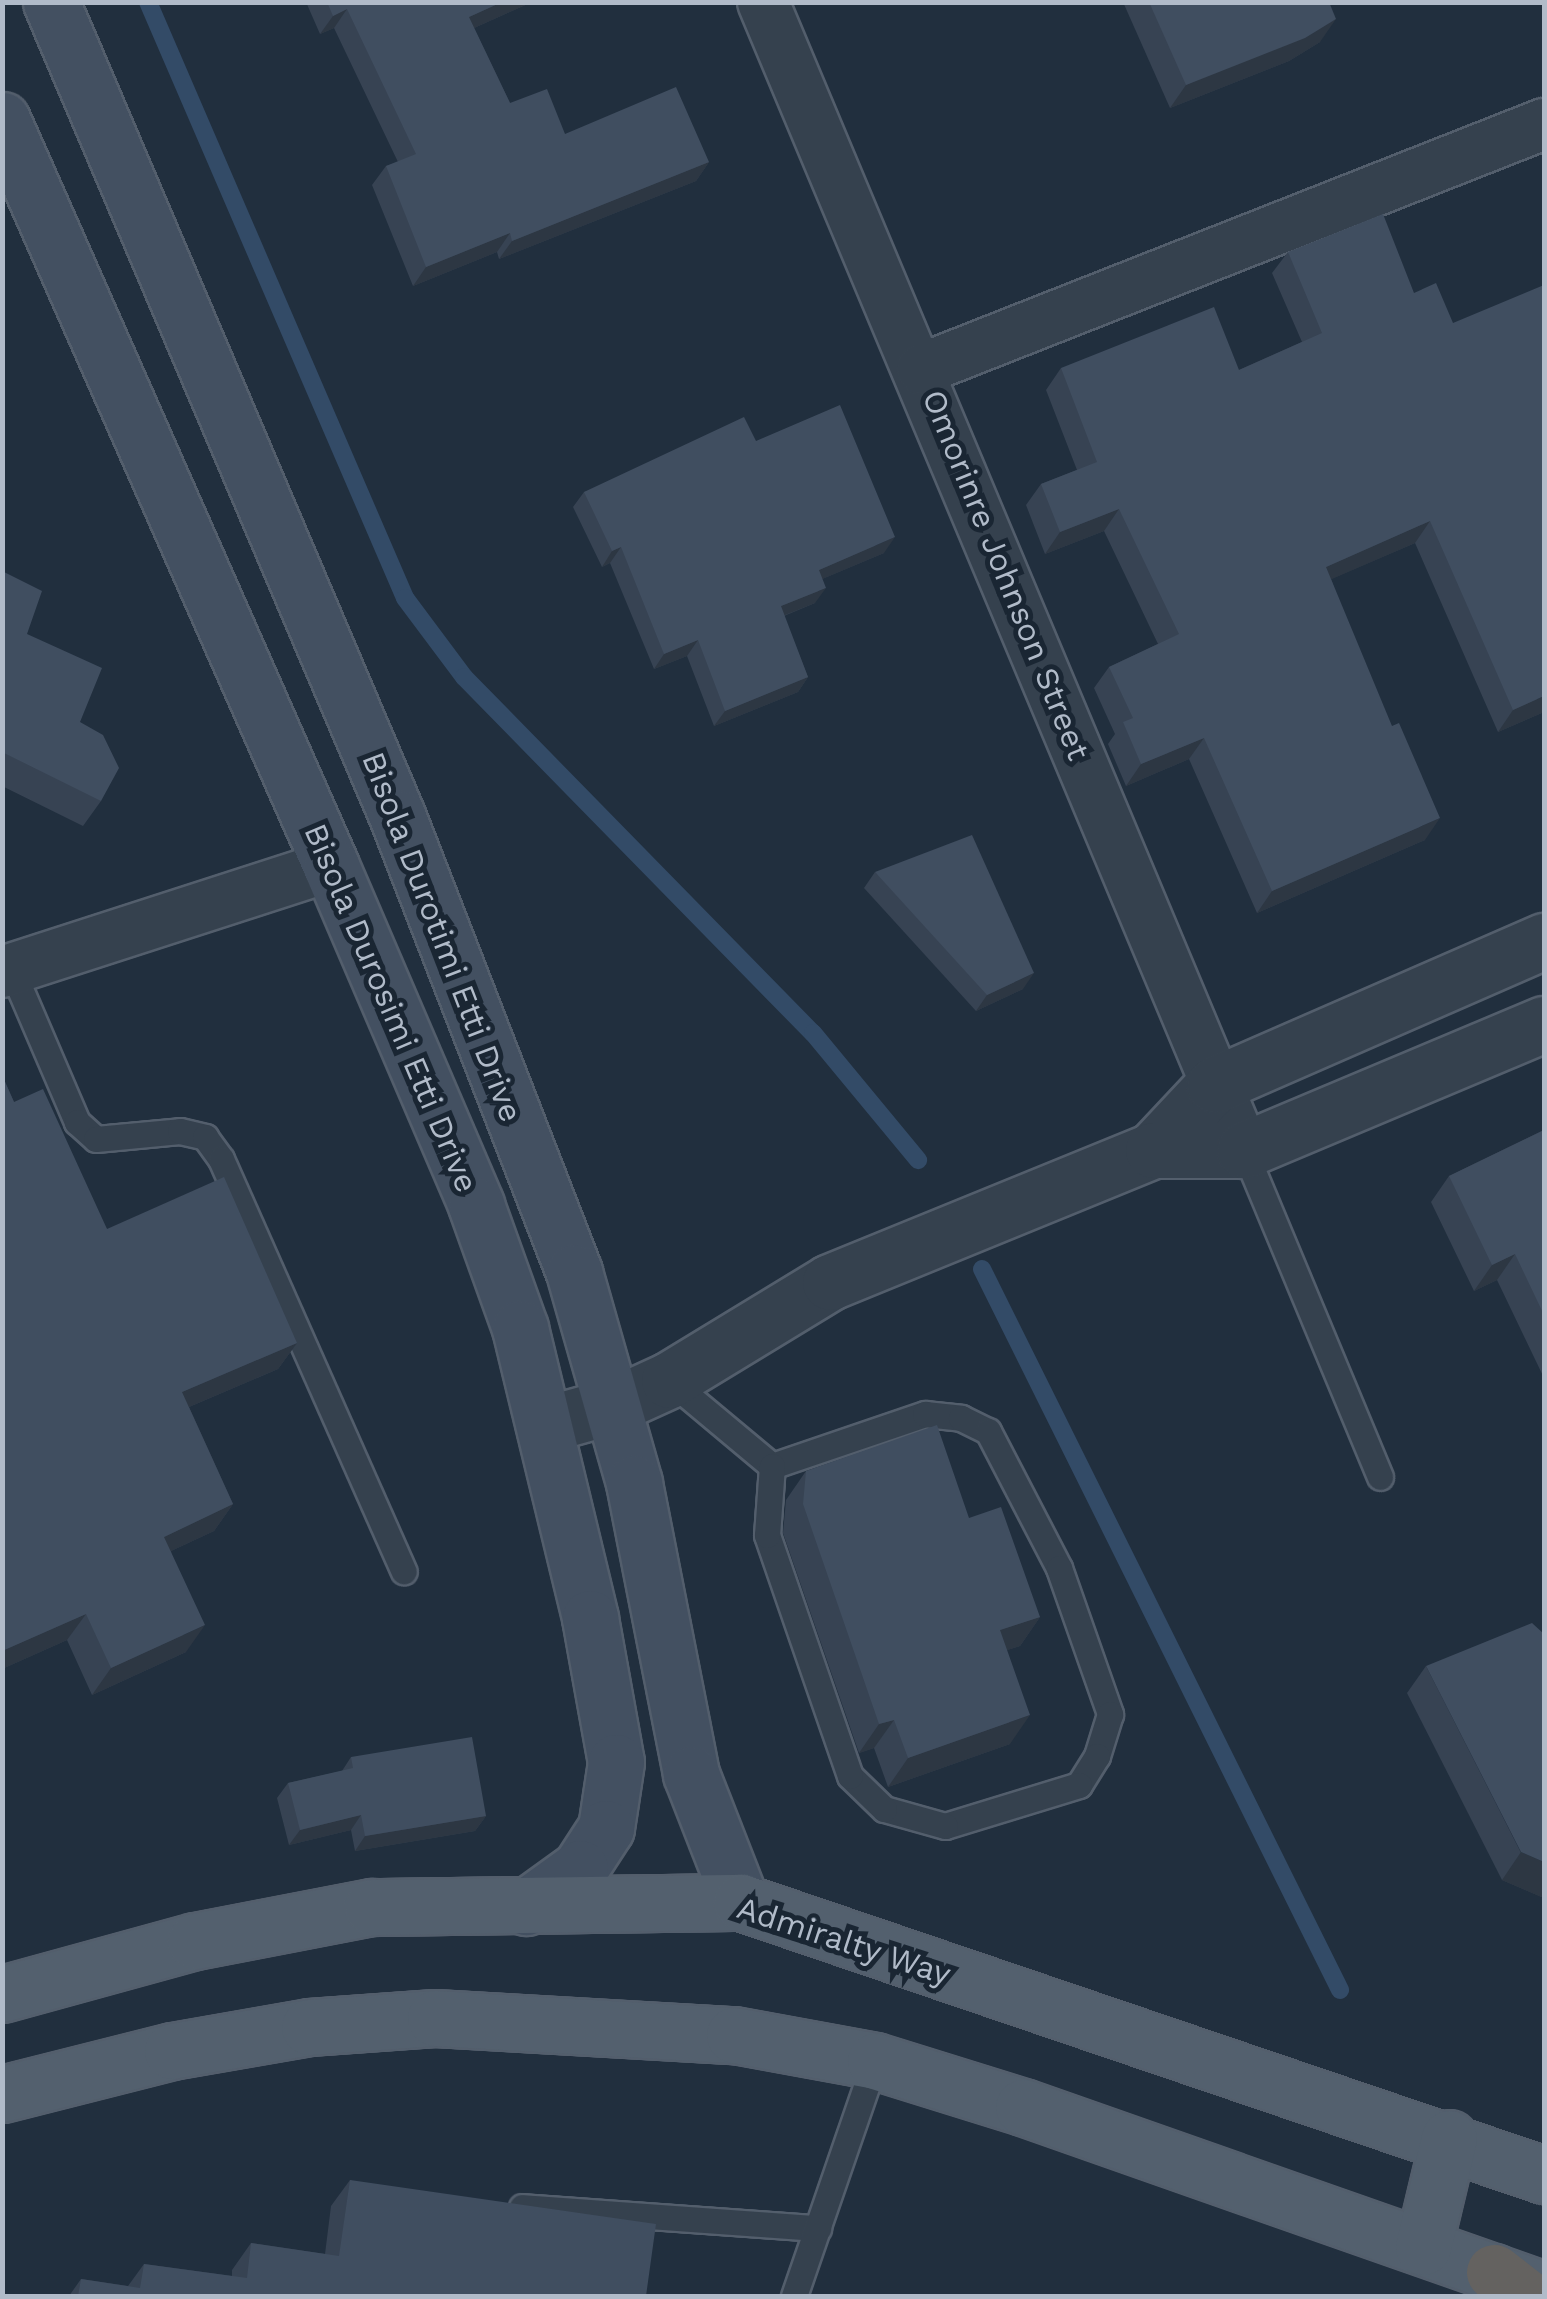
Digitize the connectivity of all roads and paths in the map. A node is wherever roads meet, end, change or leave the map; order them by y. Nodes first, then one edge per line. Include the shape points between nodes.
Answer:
1 (51, 2) edge
2 (763, 2) edge
3 (1544, 124) edge
4 (4, 126) edge
5 (922, 369) junction
6 (331, 866) junction
7 (1544, 941) edge
8 (7, 970) edge
9 (1544, 1024) edge
10 (1214, 1085) junction
11 (1152, 1150) junction
12 (1244, 1150) junction
13 (669, 1380) junction
14 (612, 1406) junction
15 (547, 1424) junction
16 (772, 1466) junction
17 (1380, 1477) dead end
18 (404, 1571) dead end
19 (742, 1902) junction
20 (526, 1907) junction
21 (2, 1994) edge
22 (875, 2061) junction
23 (2, 2094) edge
24 (1449, 2138) junction
25 (1544, 2175) edge
26 (492, 2204) edge
27 (818, 2228) junction
28 (1423, 2247) junction
29 (1521, 2286) edge
30 (794, 2296) edge

1 - 14 main road, Bisola Durotimi Etti Drive via 398,818 574,1272
2 - 5 street, Omorinre Johnson Street
3 - 5 street
4 - 6 main road, Bisola Durosimi Etti Drive
5 - 10 street, Omorinre Johnson Street
6 - 8 street
6 - 15 main road, Bisola Durosimi Etti Drive via 476,1206
7 - 10 street
8 - 18 lane via 76,1122 96,1139 180,1131 205,1137 222,1159
9 - 12 street
10 - 11 street
10 - 12 street, Omorinre Johnson Street
11 - 12 street
11 - 13 street via 830,1282
12 - 17 lane
13 - 14 street
13 - 16 lane
14 - 15 street
14 - 19 main road, Bisola Durotimi Etti Drive via 634,1483 691,1774
15 - 20 main road, Bisola Durosimi Etti Drive via 616,1762 606,1828 580,1868
16 - 16 lane via 926,1414 961,1418 988,1431 1059,1568 1110,1714 1079,1785 945,1826 884,1809 850,1776 767,1535
19 - 20 main road, Admiralty Way
19 - 24 main road, Admiralty Way via 890,1958
20 - 21 main road, Admiralty Way via 372,1907 195,1941
22 - 23 main road via 734,2036 435,2018 310,2027 172,2050
22 - 27 lane
22 - 28 main road
24 - 25 main road, Admiralty Way
24 - 28 main road
26 - 27 lane
27 - 30 lane
28 - 29 main road

